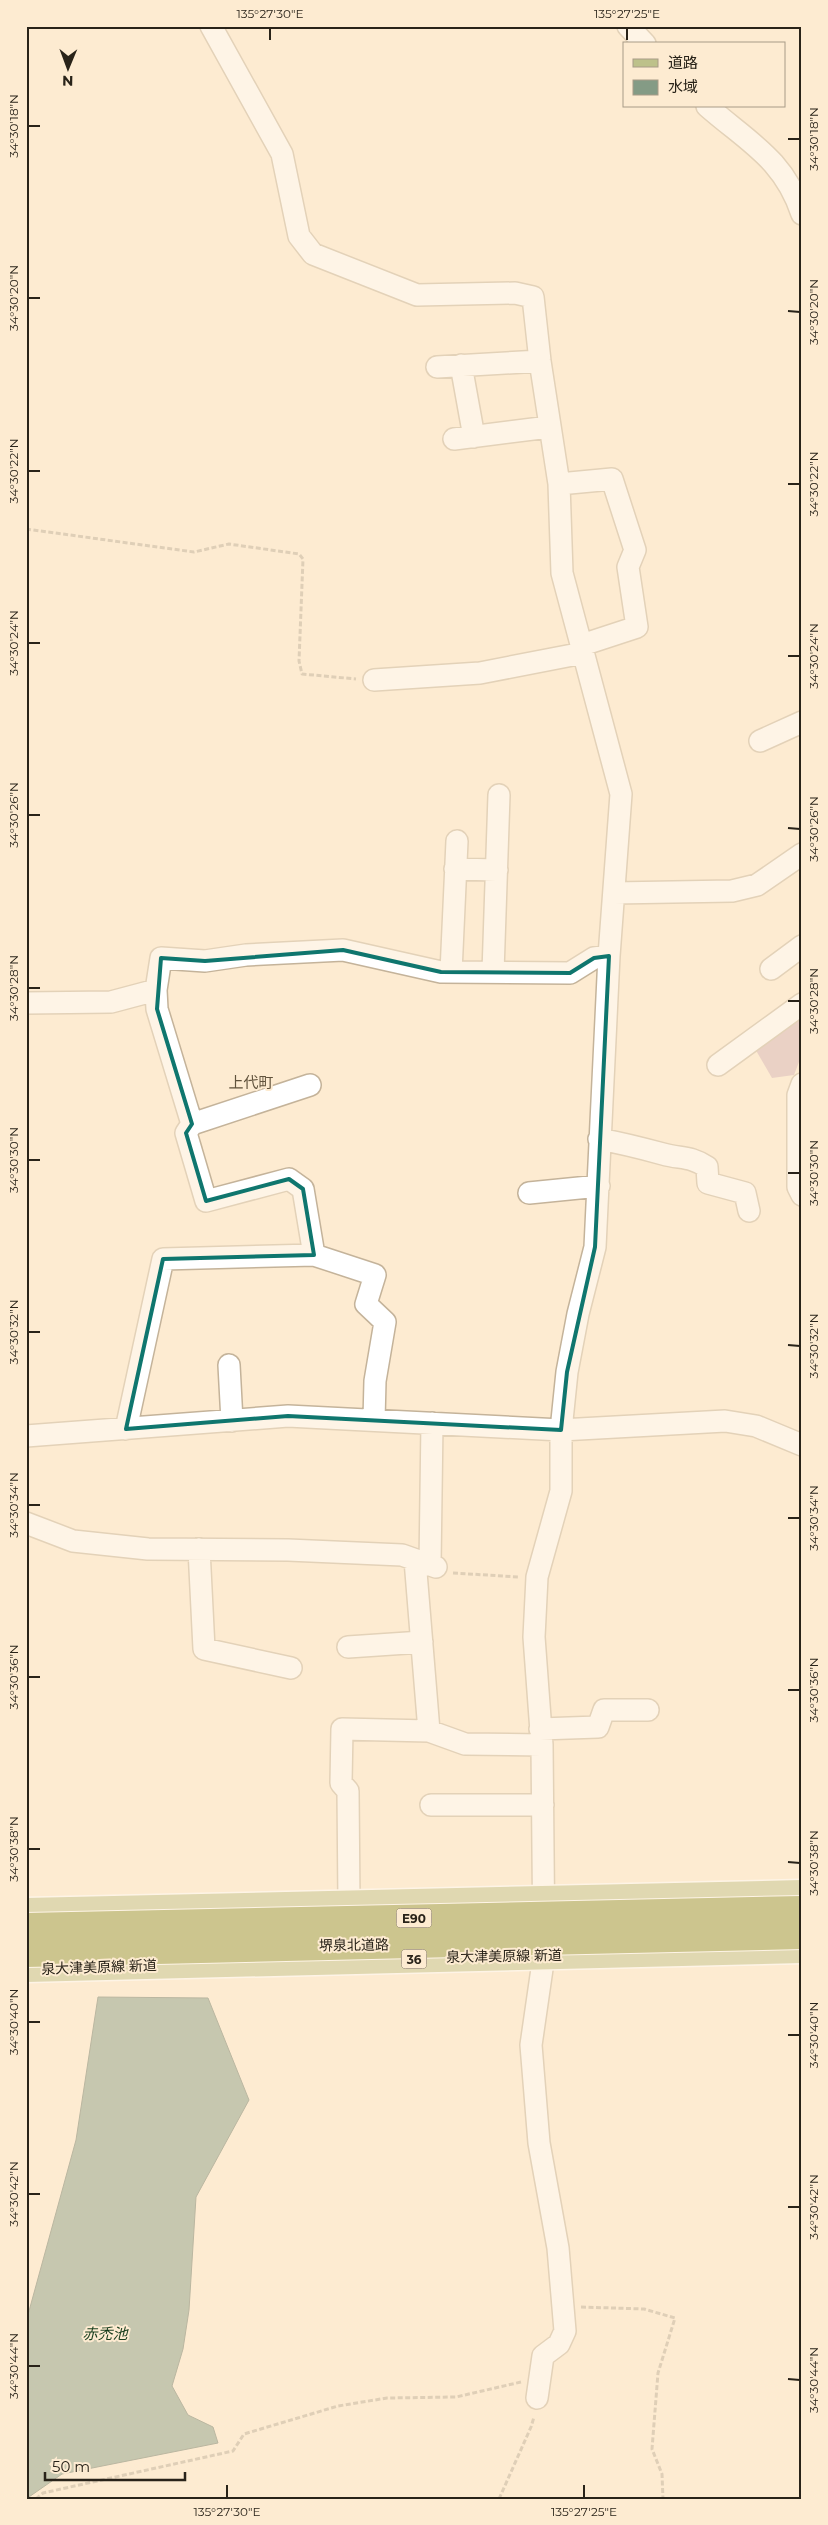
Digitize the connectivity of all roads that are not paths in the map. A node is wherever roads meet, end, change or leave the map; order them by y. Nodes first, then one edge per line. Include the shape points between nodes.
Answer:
1 (211, 26) edge
2 (628, 26) edge
3 (643, 42) edge
4 (709, 108) edge
5 (802, 214) edge
6 (540, 361) junction
7 (461, 365) junction
8 (437, 367) dead end
9 (549, 426) junction
10 (559, 484) junction
11 (582, 649) junction
12 (374, 680) road end
13 (802, 722) edge
14 (760, 741) dead end
15 (499, 795) dead end
16 (457, 841) dead end
17 (802, 854) edge
18 (455, 869) junction
19 (497, 870) junction
20 (614, 893) junction
21 (802, 946) edge
22 (609, 956) junction
23 (771, 969) dead end
24 (451, 972) junction
25 (494, 972) junction
26 (156, 990) junction
27 (26, 1003) edge
28 (802, 1004) edge
29 (718, 1065) dead end
30 (802, 1084) edge
31 (310, 1085) dead end
32 (192, 1124) junction
33 (599, 1139) junction
34 (599, 1186) junction
35 (529, 1193) dead end
36 (802, 1195) edge
37 (749, 1211) dead end
38 (314, 1255) junction
39 (229, 1365) dead end
40 (374, 1420) junction
41 (232, 1421) junction
42 (432, 1423) junction
43 (126, 1429) junction
44 (562, 1430) junction
45 (26, 1436) edge
46 (802, 1445) edge
47 (26, 1523) edge
48 (199, 1549) junction
49 (427, 1564) junction
50 (422, 1642) junction
51 (348, 1647) dead end
52 (291, 1668) dead end
53 (648, 1710) dead end
54 (429, 1731) junction
55 (541, 1737) junction
56 (431, 1805) dead end
57 (543, 1805) junction
58 (802, 1893) edge
59 (543, 1897) junction
60 (348, 1903) junction
61 (802, 1910) edge
62 (26, 1911) edge
63 (26, 1927) edge
64 (802, 1935) edge
65 (802, 1950) edge
66 (26, 1953) edge
67 (544, 1955) junction
68 (26, 1969) edge
69 (537, 2398) road end

1 - 6 street via 282,154 299,236 313,254 417,295 515,292 533,297
2 - 3 street
4 - 5 street via 773,161 794,192
6 - 7 street
6 - 9 street
7 - 8 street
7 - 9 street via 464,438
9 - 10 street
10 - 11 street via 562,573
10 - 11 street via 612,479 635,550 628,567 637,627
11 - 12 street via 480,674
11 - 20 street via 621,794
13 - 14 street
15 - 19 street
16 - 18 street
17 - 20 street via 757,885 732,891
18 - 19 street
18 - 24 street
19 - 25 street
20 - 22 street
21 - 23 street
22 - 25 street via 594,958 570,974
22 - 33 street
24 - 25 street
24 - 26 street via 343,950 246,955 205,961 161,958
26 - 27 street via 111,1002
26 - 32 street via 157,1009
28 - 29 street
30 - 36 street via 798,1095 798,1186
31 - 32 street
32 - 38 street via 186,1133 206,1201 289,1179 303,1189
33 - 34 street
33 - 37 street via 695,1158 707,1167 708,1183 745,1193
34 - 35 street
34 - 44 street via 595,1247 569,1362
38 - 40 street via 375,1275 366,1304 385,1322 375,1381
38 - 43 street via 163,1259
39 - 41 street
40 - 41 street via 288,1416
40 - 42 street
41 - 43 street
42 - 44 street
42 - 49 street
43 - 45 street
44 - 46 street via 725,1421 756,1426
44 - 55 street via 561,1491 536,1578 534,1637
47 - 48 street via 73,1540 148,1549
48 - 49 street via 402,1555
48 - 52 street via 204,1649
49 - 50 street
50 - 51 street
50 - 54 street
53 - 55 street via 604,1710 598,1726
54 - 55 street via 465,1744
54 - 60 street via 342,1729 341,1783 348,1791
55 - 57 street
56 - 57 street
57 - 59 street
58 - 59 main road
59 - 60 main road
59 - 67 street
60 - 62 main road
61 - 63 highway, 堺泉北道路 / E90, bridge
64 - 66 highway, 堺泉北道路 / E90, bridge
65 - 67 main road, 泉大津美原線 新道 / 36
67 - 68 main road, 泉大津美原線 新道 / 36
67 - 69 street via 531,2045 539,2143 558,2248 565,2330 559,2344 543,2356

